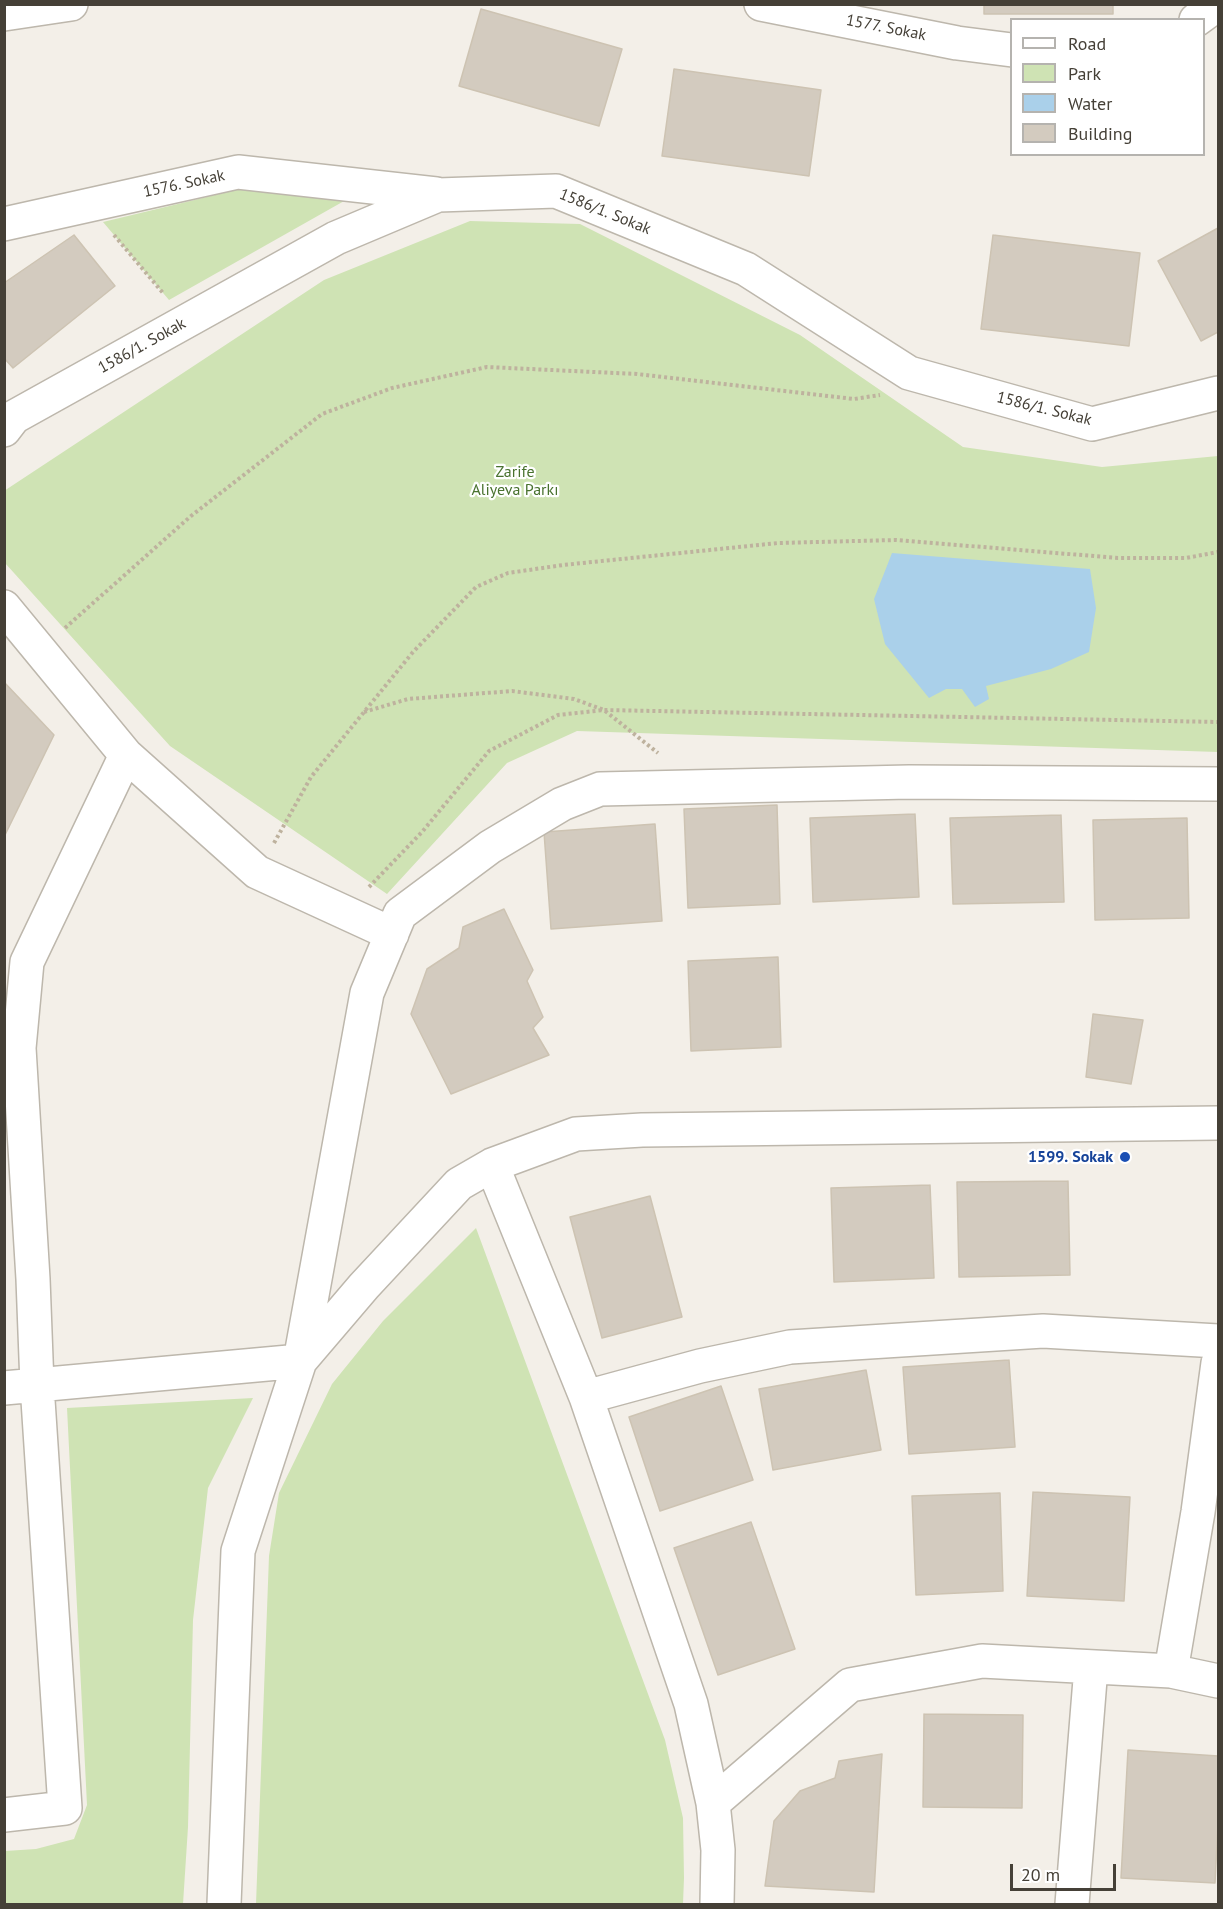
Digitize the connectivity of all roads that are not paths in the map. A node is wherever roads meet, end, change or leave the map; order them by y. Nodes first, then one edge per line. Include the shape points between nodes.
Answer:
1 (71, 4) edge
2 (761, 4) edge
3 (1218, 4) edge
4 (4, 14) edge
5 (1199, 18) edge
6 (1010, 50) edge
7 (438, 195) junction
8 (4, 224) edge
9 (1218, 393) edge
10 (4, 430) edge
11 (4, 607) edge
12 (126, 755) junction
13 (1218, 784) edge
14 (396, 924) junction
15 (1218, 1123) edge
16 (492, 1165) junction
17 (1218, 1341) edge
18 (300, 1362) junction
19 (1218, 1363) edge
20 (38, 1384) junction
21 (4, 1388) edge
22 (586, 1397) junction
23 (1090, 1666) junction
24 (1172, 1671) junction
25 (1218, 1681) edge
26 (713, 1803) junction
27 (4, 1815) edge
28 (224, 1905) edge
29 (717, 1905) edge
30 (1072, 1905) edge

1 - 4 street
2 - 6 street, 1577. Sokak
3 - 5 street
7 - 8 street, 1576. Sokak via 238,172
7 - 9 street, 1586/1. Sokak via 556,191 746,269 909,373 1092,424
7 - 10 street, 1586/1. Sokak via 336,238 14,417
11 - 12 street
12 - 14 street via 257,872
12 - 20 street via 27,963 19,1048
13 - 14 street via 909,782 600,789 562,804 490,847
14 - 18 street via 367,993
15 - 16 street via 576,1134
16 - 18 street via 459,1184
16 - 22 street
17 - 22 street via 1043,1331 789,1347
18 - 20 street
18 - 28 street via 238,1551
19 - 24 street
20 - 21 street
20 - 27 street via 65,1808
22 - 26 street via 691,1704
23 - 24 street
23 - 26 street via 982,1661 850,1685
23 - 30 street
24 - 25 street
26 - 29 street via 718,1850

